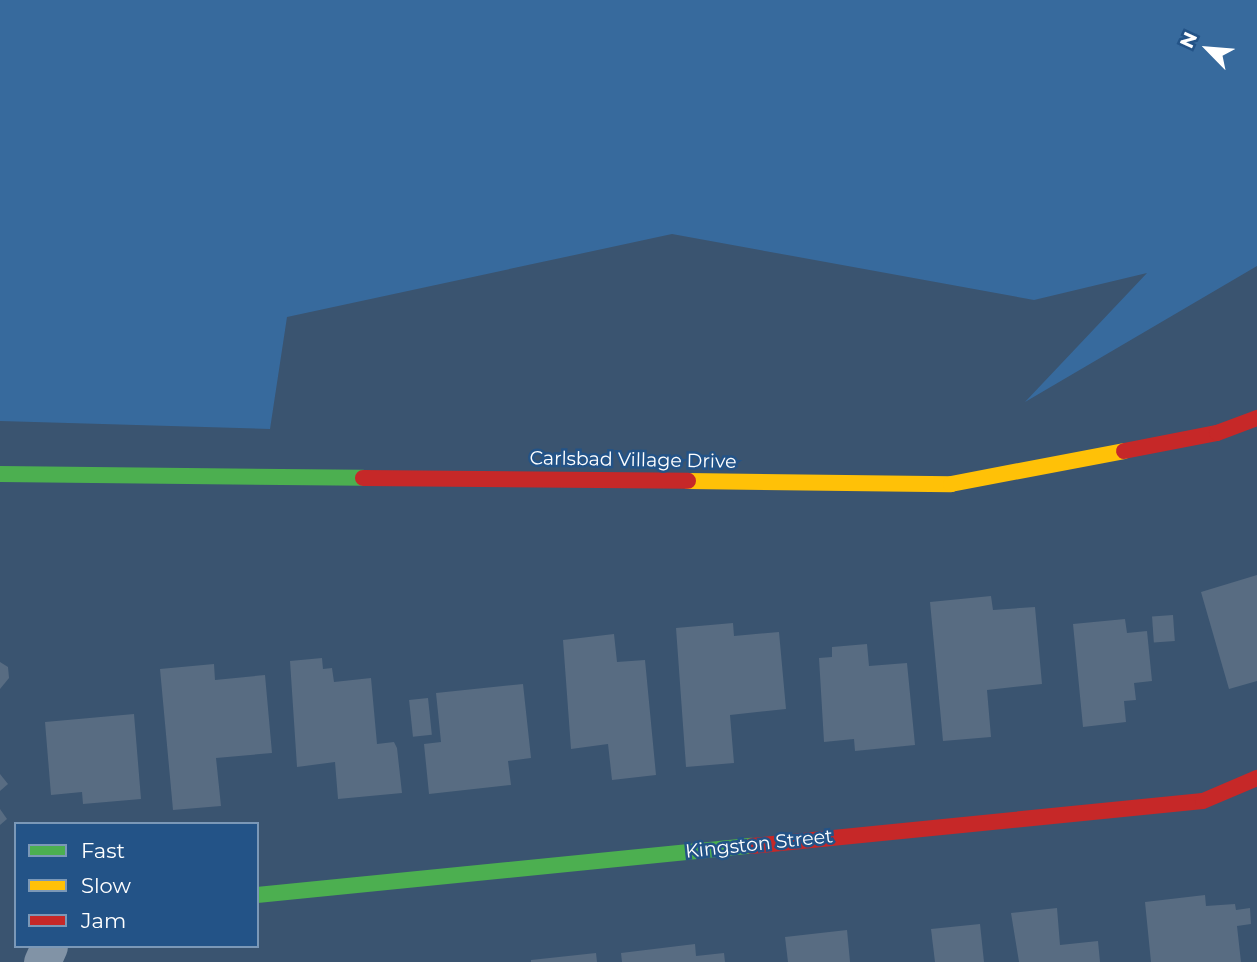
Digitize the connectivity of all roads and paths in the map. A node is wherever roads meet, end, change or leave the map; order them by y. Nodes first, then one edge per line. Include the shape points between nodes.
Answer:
1 (1257, 418) edge
2 (0, 474) edge
3 (1257, 778) edge
4 (259, 895) edge

1 - 2 main road, Carlsbad Village Drive via 1217,433 950,484
3 - 4 main road, Kingston Street via 1203,801

